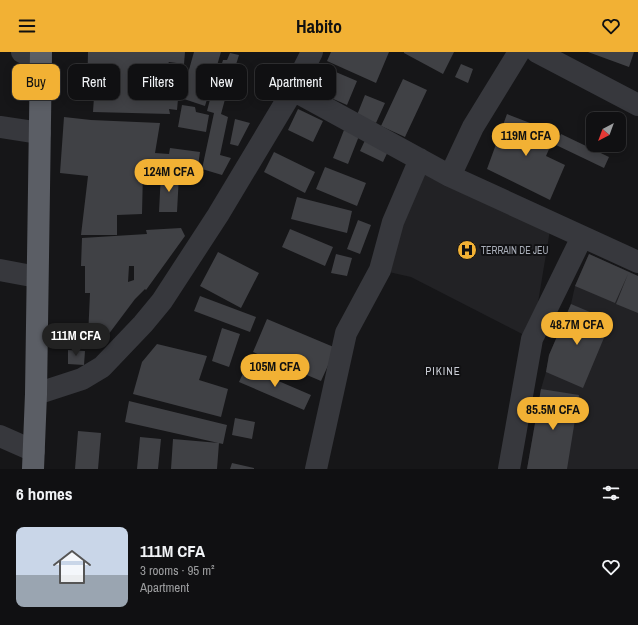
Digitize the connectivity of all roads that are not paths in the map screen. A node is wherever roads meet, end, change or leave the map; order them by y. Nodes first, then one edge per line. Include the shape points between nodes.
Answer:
1 (312, 52) edge
2 (519, 52) edge
3 (538, 52) edge
4 (35, 55) edge
5 (306, 64) edge
6 (287, 100) edge
7 (311, 100) edge
8 (638, 104) edge
9 (0, 126) edge
10 (40, 132) junction
11 (420, 159) junction
12 (450, 176) junction
13 (582, 237) junction
14 (638, 262) edge
15 (0, 270) edge
16 (38, 277) junction
17 (36, 394) junction
18 (0, 436) edge
19 (33, 460) edge
20 (316, 469) edge
21 (509, 469) edge

1 - 5 street
2 - 12 street via 474,127
3 - 8 street
4 - 10 highway
6 - 17 street via 218,215 144,324 102,367 82,379
7 - 11 street
9 - 10 street
10 - 16 highway
11 - 12 street
11 - 20 street via 393,222 380,270 346,333
12 - 13 street
13 - 14 street
13 - 21 street via 532,339
15 - 16 street
16 - 17 highway
17 - 19 highway
18 - 19 street

